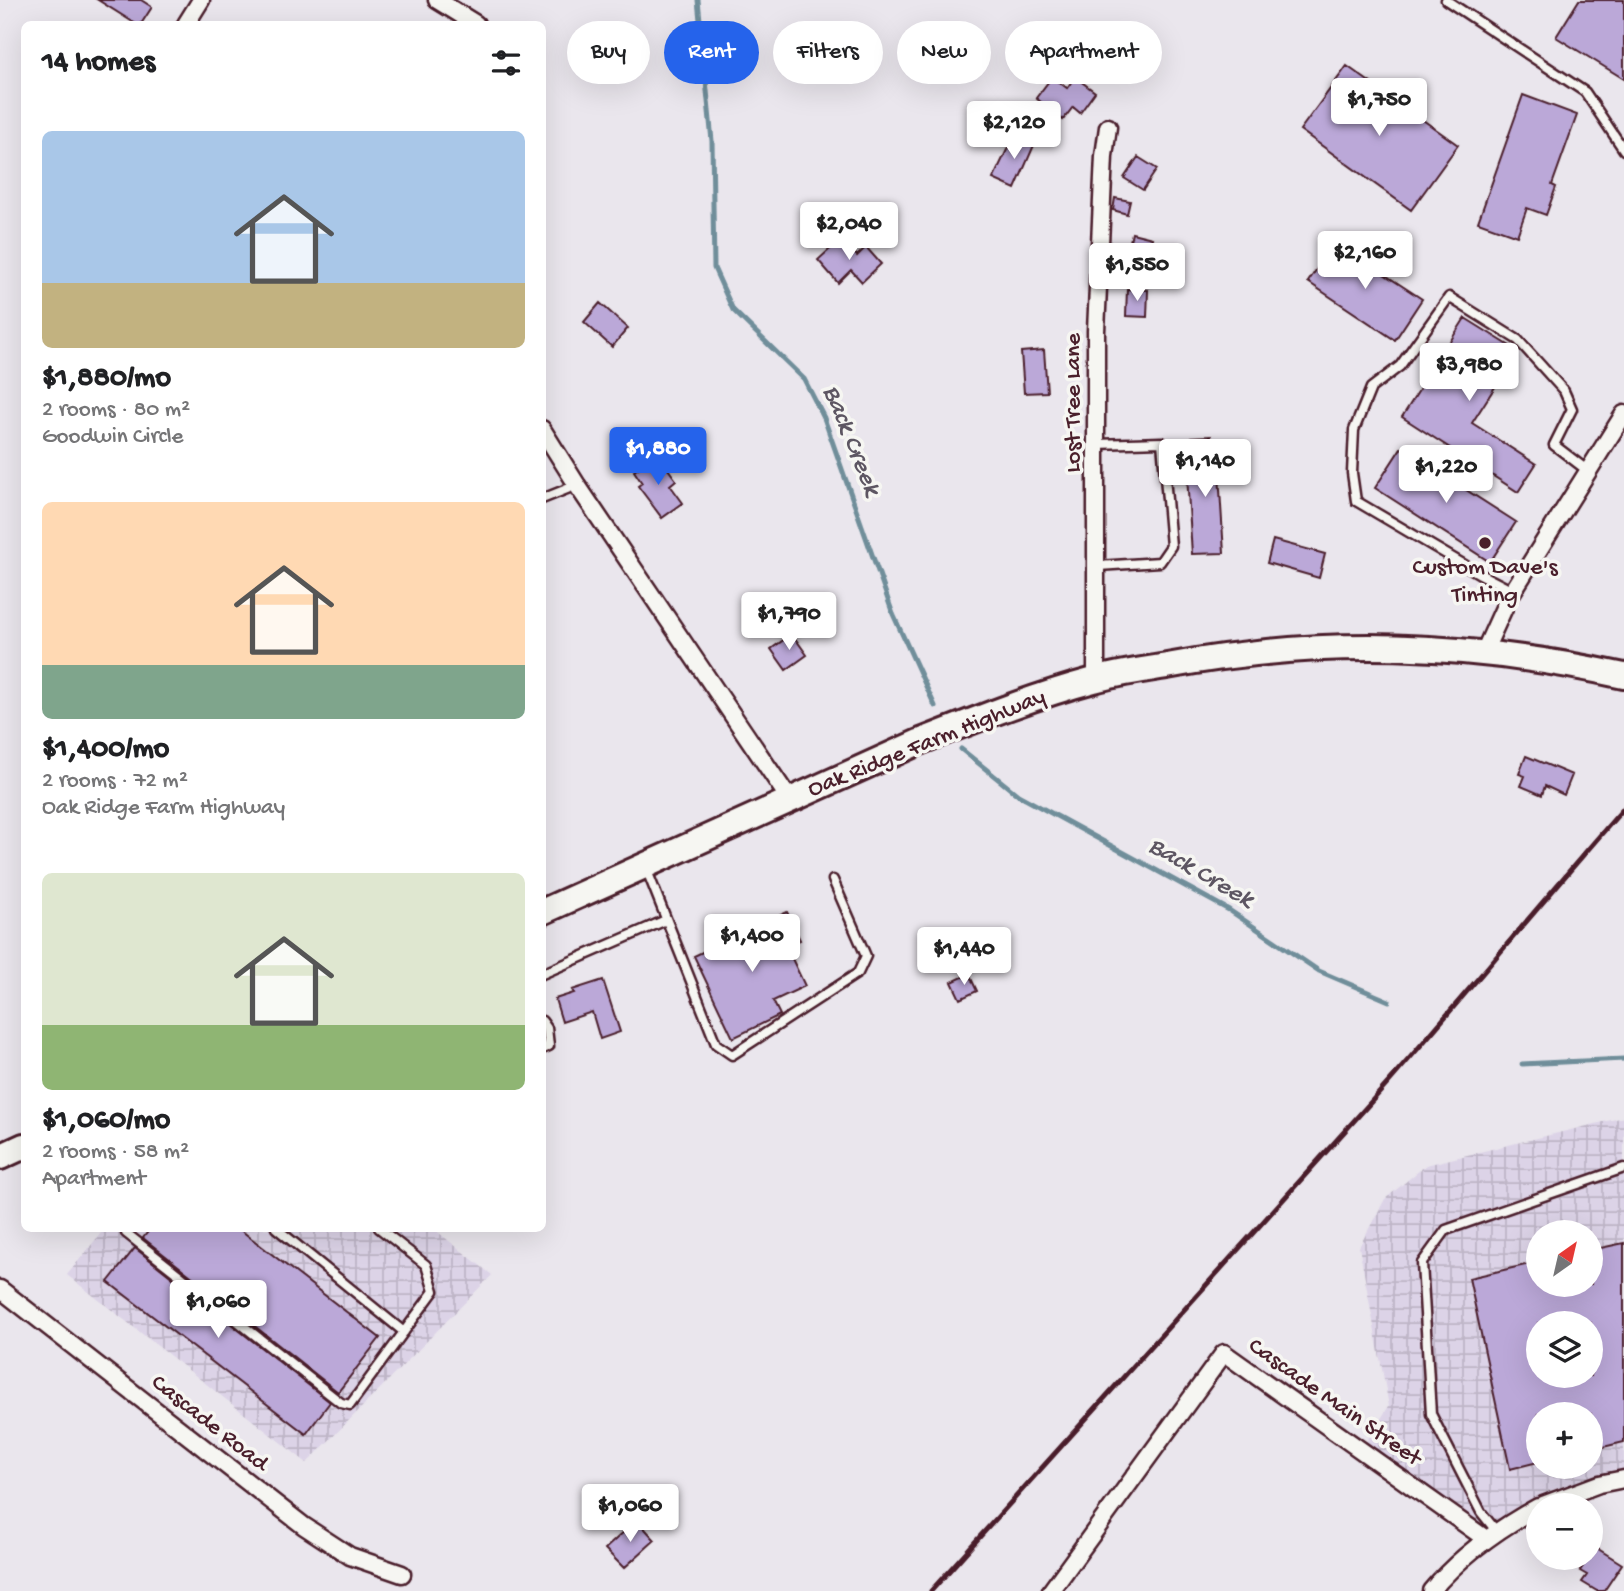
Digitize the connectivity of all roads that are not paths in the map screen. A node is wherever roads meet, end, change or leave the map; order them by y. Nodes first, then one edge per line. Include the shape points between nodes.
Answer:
1 (201, 0) edge
2 (438, 0) edge
3 (1446, 0) edge
4 (188, 21) edge
5 (471, 21) edge
6 (1108, 127) dead end
7 (1624, 150) edge
8 (1624, 415) edge
9 (546, 435) edge
10 (1096, 443) junction
11 (1588, 471) junction
12 (577, 485) junction
13 (546, 497) edge
14 (1098, 566) junction
15 (1513, 591) junction
16 (1484, 652) junction
17 (1624, 676) edge
18 (1096, 679) junction
19 (790, 800) junction
20 (645, 866) junction
21 (832, 880) dead end
22 (546, 910) edge
23 (666, 920) junction
24 (546, 972) edge
25 (546, 1027) edge
26 (546, 1047) edge
27 (21, 1147) edge
28 (0, 1157) edge
29 (1624, 1168) edge
30 (126, 1232) edge
31 (281, 1232) edge
32 (384, 1232) edge
33 (0, 1289) edge
34 (404, 1332) junction
35 (1624, 1479) edge
36 (1577, 1493) edge
37 (1526, 1515) edge
38 (1492, 1536) junction
39 (402, 1574) dead end
40 (1051, 1591) edge
41 (1431, 1591) edge

1 - 4 street
2 - 5 street
3 - 7 lane via 1585,92
6 - 10 street, Lost Tree Lane via 1096,331
8 - 11 street
9 - 12 street
10 - 14 street, Lost Tree Lane
10 - 14 lane via 1162,442 1171,546 1160,562
11 - 15 street
11 - 15 lane via 1554,445 1572,409 1564,391 1518,340 1449,297 1400,366 1371,388 1354,430 1356,501
12 - 13 lane
12 - 19 street
14 - 18 street, Lost Tree Lane
15 - 16 street
16 - 17 main road, Oak Ridge Farm Highway
16 - 18 main road, Oak Ridge Farm Highway via 1348,645 1240,655
18 - 19 main road, Oak Ridge Farm Highway via 981,717
19 - 20 main road, Oak Ridge Farm Highway
20 - 22 main road, Oak Ridge Farm Highway
20 - 23 lane
21 - 23 lane via 866,956 859,973 732,1055 716,1044
23 - 24 lane
25 - 26 lane
27 - 28 main road
29 - 38 lane via 1446,1230 1422,1263 1431,1414
30 - 34 lane via 341,1403 351,1405
31 - 34 lane
32 - 34 lane via 426,1265 434,1291
33 - 39 street, Cascade Road via 304,1526 350,1556
35 - 36 street
37 - 38 street
38 - 40 street, Cascade Main Street via 1224,1353
38 - 41 street

